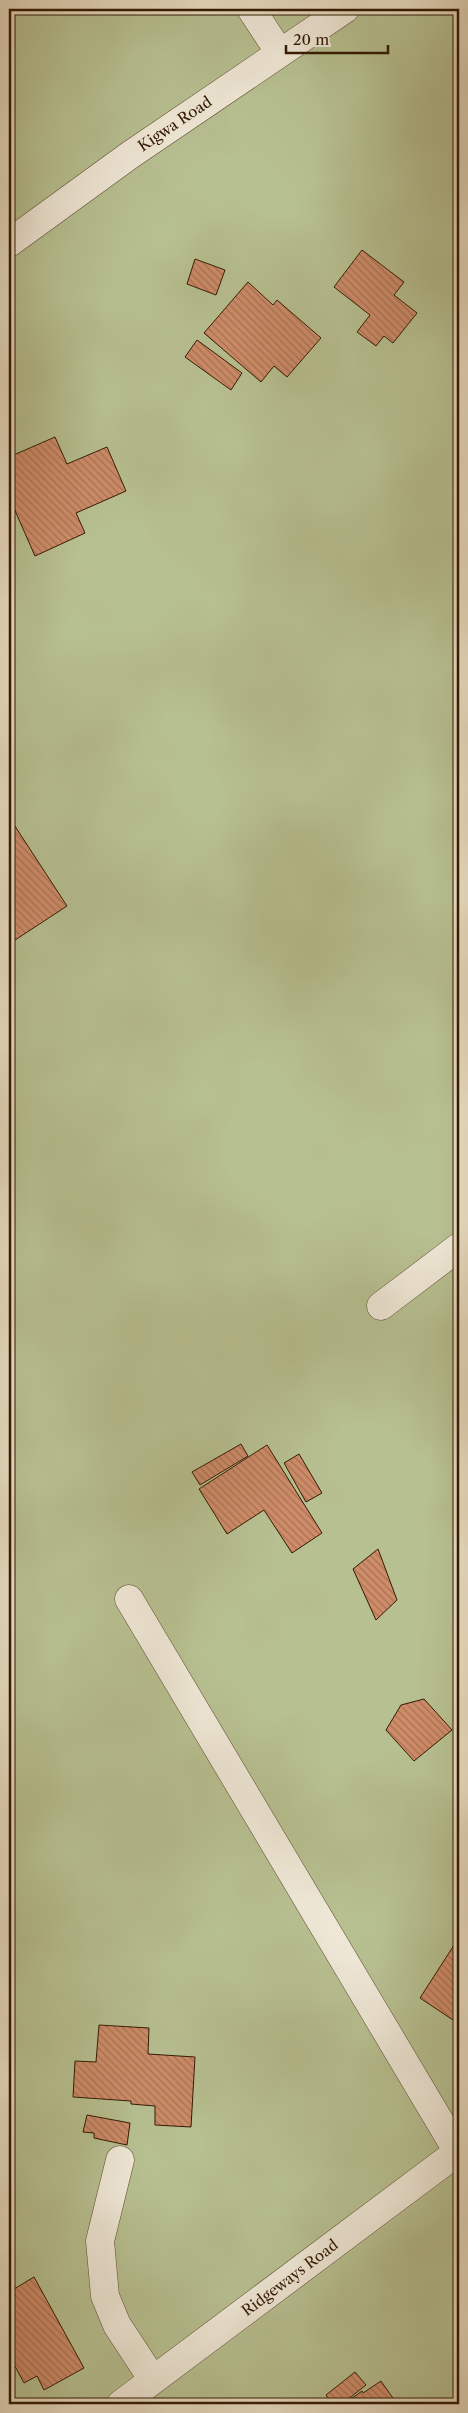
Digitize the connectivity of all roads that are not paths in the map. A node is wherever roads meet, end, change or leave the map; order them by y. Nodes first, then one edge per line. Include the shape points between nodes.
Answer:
1 (251, 9) edge
2 (345, 9) edge
3 (280, 53) junction
4 (9, 243) edge
5 (459, 1247) edge
6 (381, 1306) dead end
7 (129, 1599) dead end
8 (459, 2152) edge
9 (120, 2160) dead end
10 (153, 2380) junction
11 (121, 2404) edge

1 - 3 street
2 - 3 street, Kigwa Road
3 - 4 street, Kigwa Road via 130,155
5 - 6 street
7 - 8 street
8 - 10 street, Ridgeways Road
9 - 10 street via 100,2242 105,2296 117,2325
10 - 11 street, Ridgeways Road

